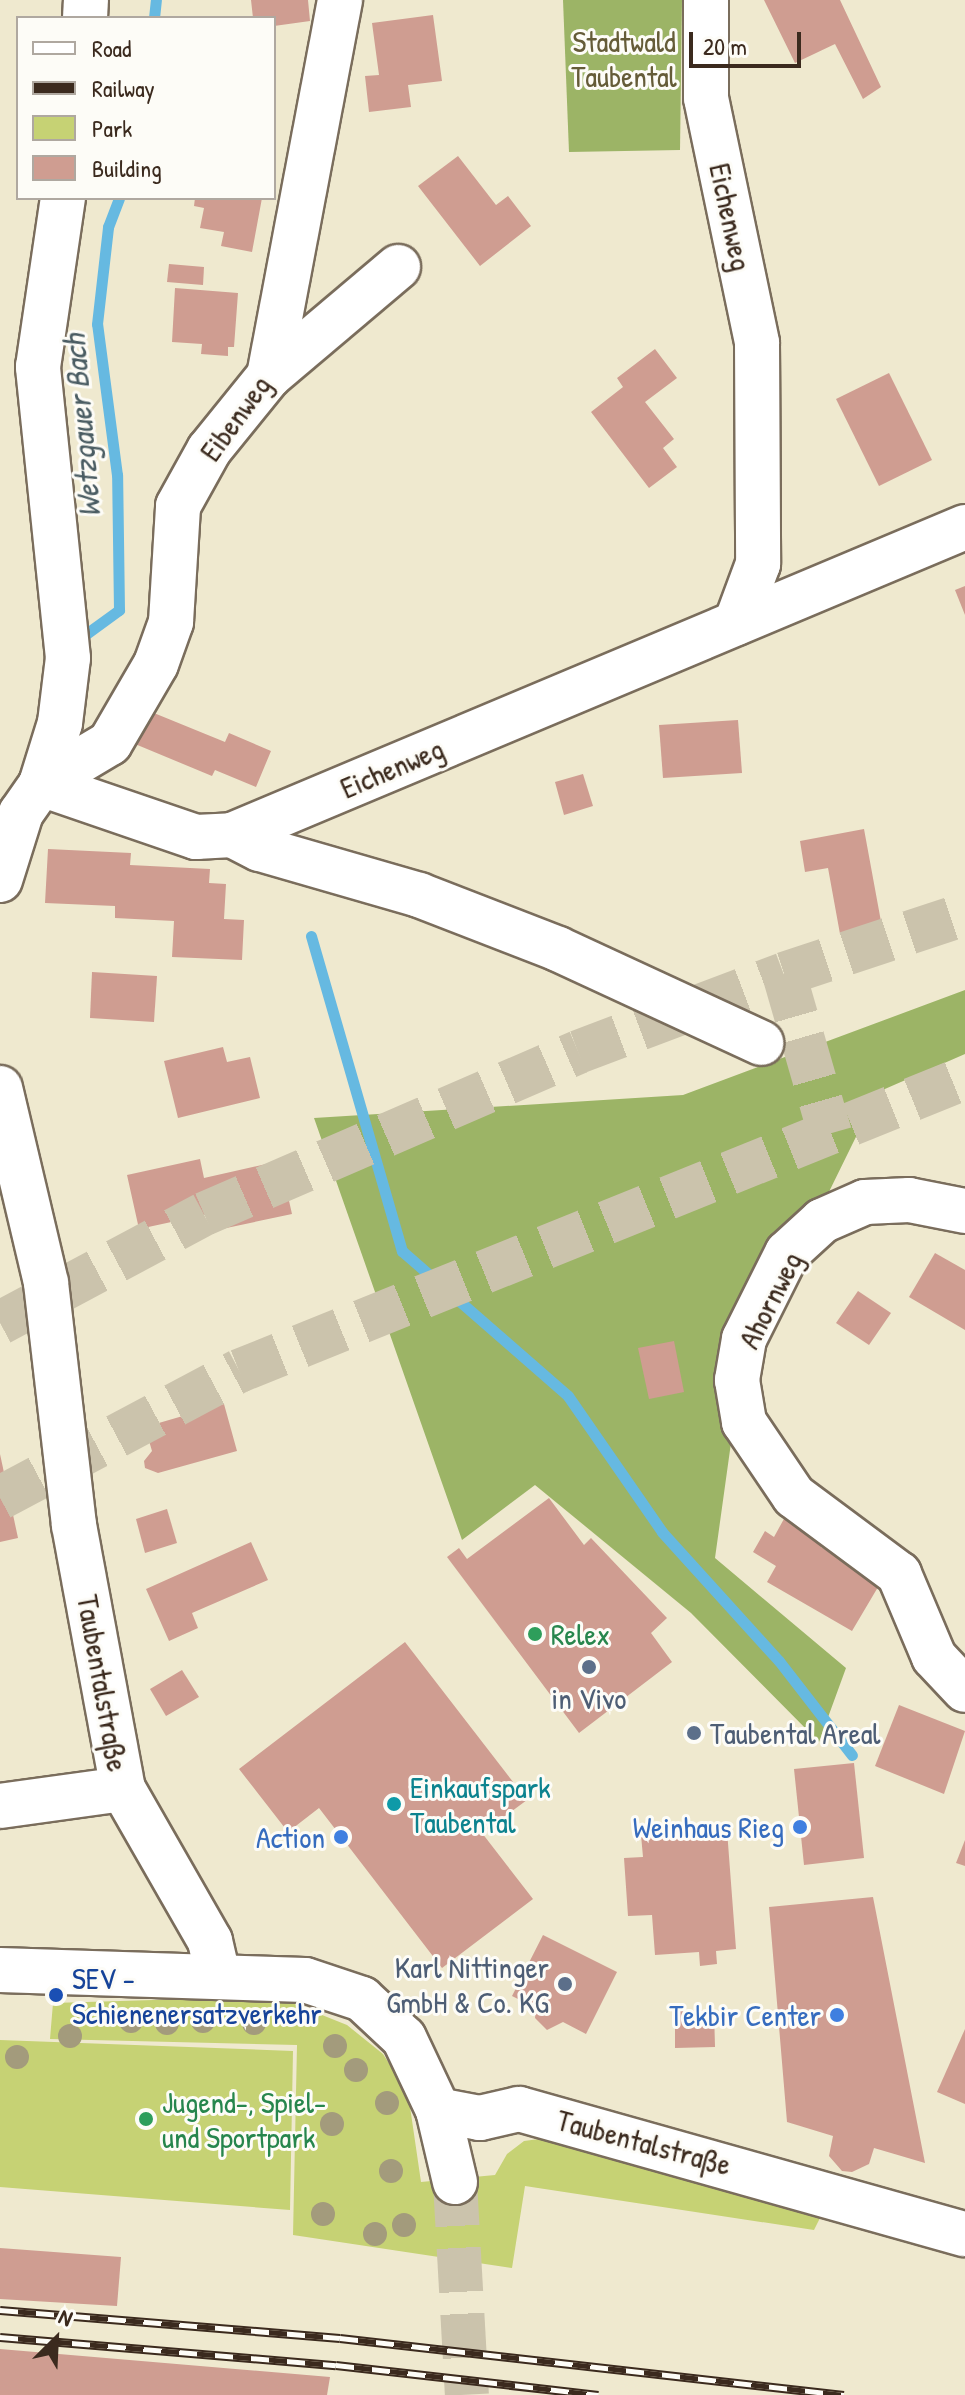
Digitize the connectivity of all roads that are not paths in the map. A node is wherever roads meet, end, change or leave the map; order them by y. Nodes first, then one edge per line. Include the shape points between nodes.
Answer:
1 (340, 0) edge
2 (706, 0) edge
3 (63, 200) edge
4 (398, 267) dead end
5 (269, 376) junction
6 (965, 527) edge
7 (736, 623) junction
8 (21, 801) edge
9 (232, 835) junction
10 (0, 880) edge
11 (761, 1043) dead end
12 (0, 1088) edge
13 (965, 1211) edge
14 (965, 1690) edge
15 (123, 1789) junction
16 (0, 1806) edge
17 (0, 1970) edge
18 (218, 1977) junction
19 (438, 2110) junction
20 (455, 2182) tunnel mouth
21 (965, 2234) edge

1 - 5 street, Eibenweg
2 - 7 street, Eichenweg via 706,98 757,343 758,564
3 - 8 street via 38,367 68,658 60,723
4 - 5 street
5 - 8 street, Eibenweg via 209,450 178,506 171,622 156,664 110,743
6 - 7 street, Eichenweg
7 - 9 street, Eichenweg
8 - 9 street, Eichenweg via 196,837
8 - 10 street
9 - 11 street via 260,849 419,895 558,949
12 - 15 street, Taubentalstraße via 46,1283 74,1525
13 - 14 street, Ahornweg via 909,1200 865,1202 822,1221 787,1253 744,1339 737,1380 744,1422 794,1496 899,1574 934,1657
15 - 16 street
15 - 18 street, Taubentalstraße via 210,1941
17 - 18 street
18 - 19 street via 305,1980 362,1999 404,2038
19 - 20 street
19 - 21 street, Taubentalstraße via 480,2118 519,2109 849,2197

